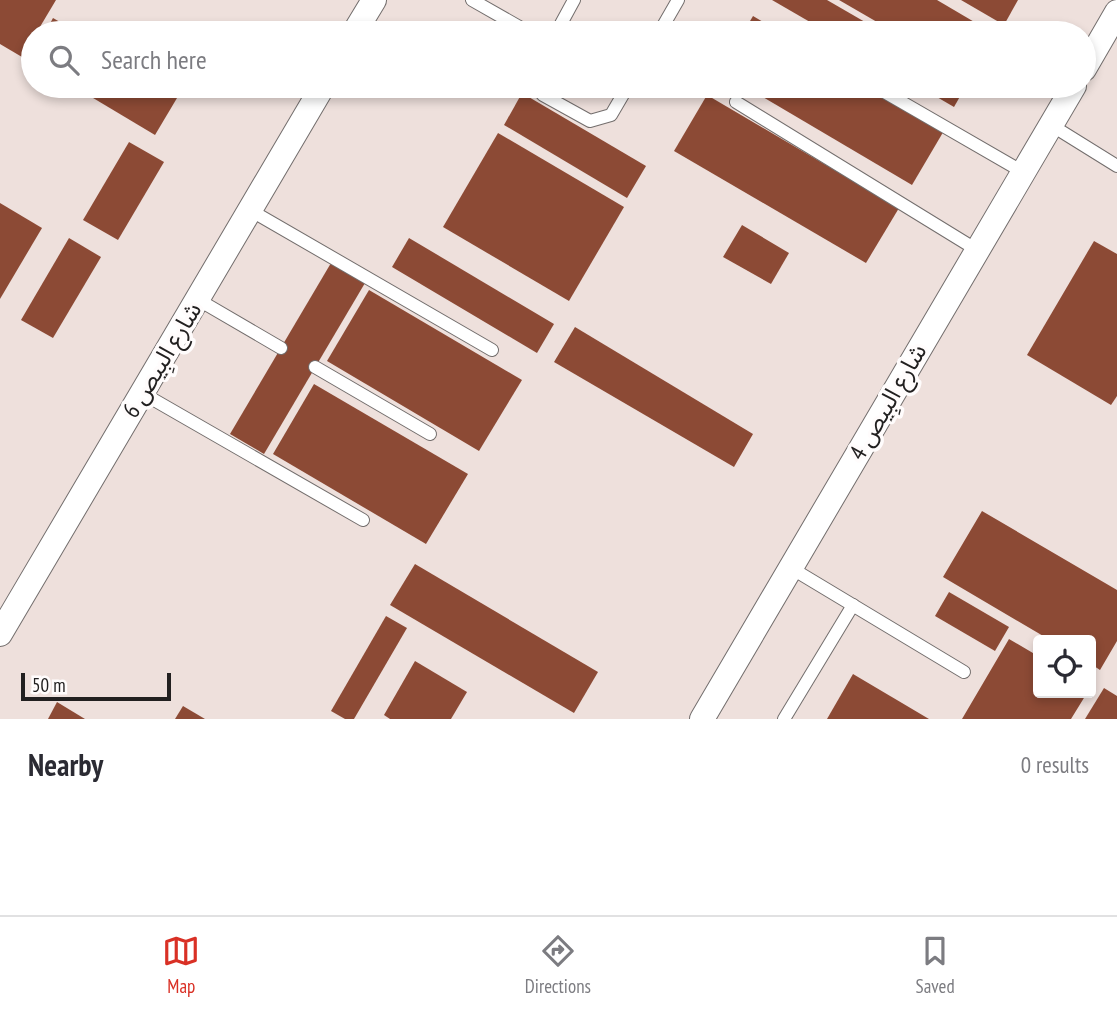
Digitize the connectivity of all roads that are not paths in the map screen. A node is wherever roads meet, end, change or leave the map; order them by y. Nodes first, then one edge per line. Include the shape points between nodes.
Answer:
1 (374, 0) edge
2 (472, 0) edge
3 (574, 0) edge
4 (678, 0) edge
5 (1117, 12) edge
6 (361, 21) edge
7 (509, 21) edge
8 (563, 21) edge
9 (666, 21) edge
10 (1096, 48) edge
11 (316, 98) edge
12 (548, 98) edge
13 (621, 98) edge
14 (895, 98) edge
15 (1067, 98) edge
16 (736, 102) dead end
17 (1051, 125) junction
18 (1117, 166) edge
19 (1023, 172) junction
20 (250, 210) junction
21 (978, 250) junction
22 (197, 299) junction
23 (281, 348) dead end
24 (492, 350) dead end
25 (315, 367) dead end
26 (142, 393) junction
27 (430, 434) dead end
28 (363, 520) dead end
29 (791, 568) junction
30 (853, 605) junction
31 (0, 634) edge
32 (964, 672) dead end
33 (702, 719) edge
34 (784, 719) edge

1 - 6 street
2 - 7 lane
3 - 8 lane
4 - 9 lane
5 - 10 street
11 - 20 street, شارع البِيص 6
12 - 13 lane via 583,119 597,121 611,115
14 - 19 lane
15 - 17 street, شارع البِيص 4
16 - 21 lane
17 - 18 lane
17 - 19 street, شارع البِيص 4
19 - 21 street, شارع البِيص 4
20 - 22 street, شارع البِيص 6
20 - 24 lane
21 - 29 street, شارع البِيص 4
22 - 23 lane
22 - 26 street, شارع البِيص 6
25 - 27 lane
26 - 28 lane
26 - 31 street, شارع البِيص 6
29 - 30 lane
29 - 33 street, شارع البِيص 4
30 - 32 lane
30 - 34 lane

